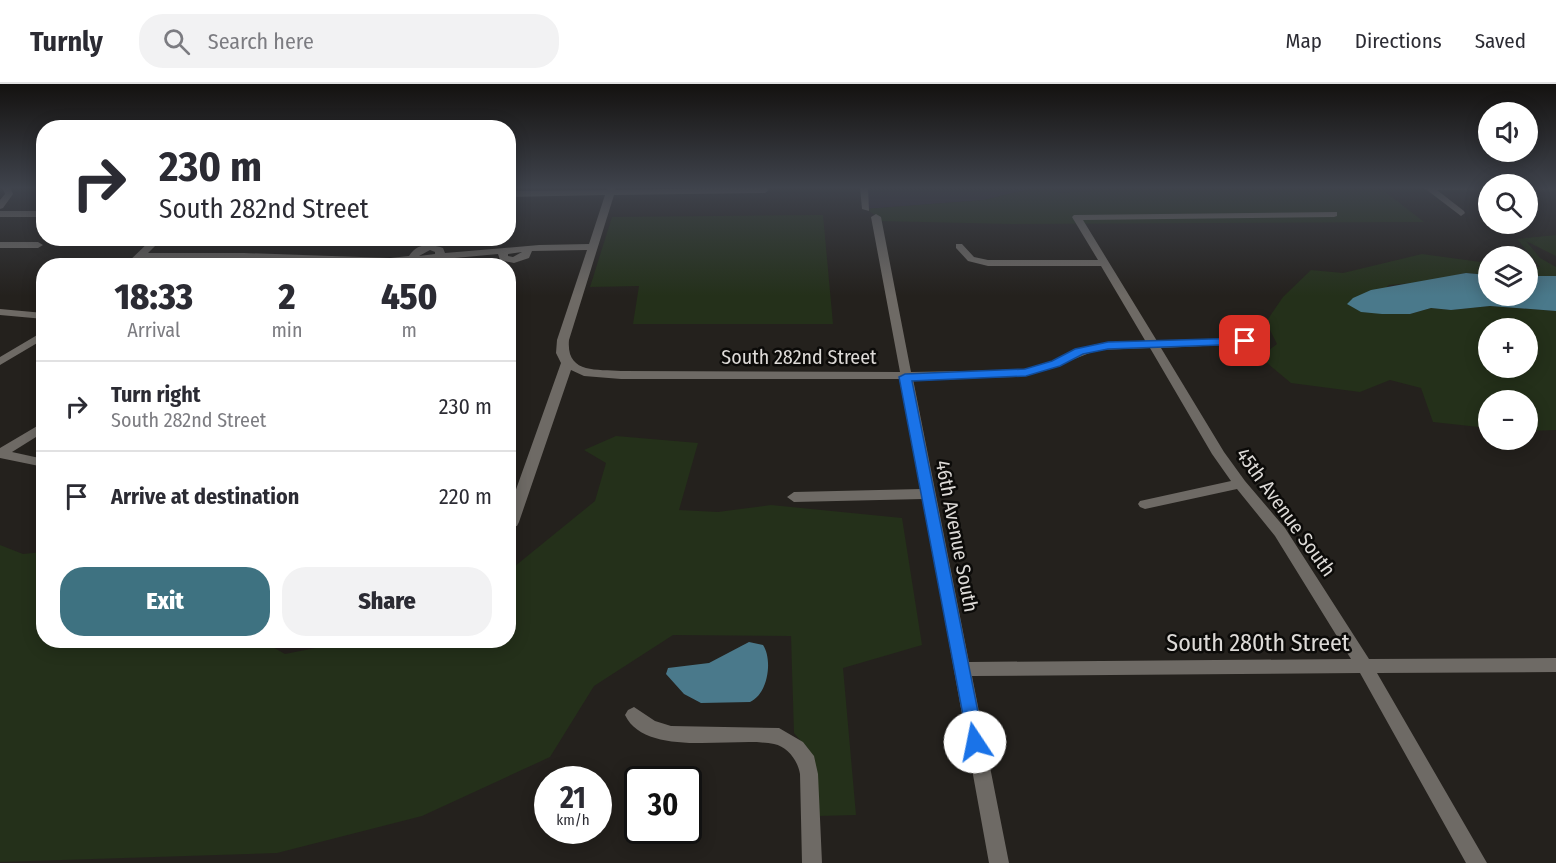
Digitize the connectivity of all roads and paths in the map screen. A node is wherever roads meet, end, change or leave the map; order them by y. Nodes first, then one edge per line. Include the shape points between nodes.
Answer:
1 (600, 223) edge
2 (877, 223) edge
3 (1081, 223) edge
4 (0, 245) edge
5 (36, 245) edge
6 (150, 246) edge
7 (959, 246) dead end
8 (593, 247) junction
9 (139, 256) joint
10 (244, 256) joint
11 (301, 258) edge
12 (426, 258) edge
13 (503, 258) edge
14 (516, 259) edge
15 (1104, 262) junction
16 (0, 312) edge
17 (36, 315) edge
18 (36, 339) edge
19 (1245, 341) dead end
20 (1151, 344) junction
21 (0, 362) edge
22 (567, 363) junction
23 (905, 377) junction
24 (36, 431) edge
25 (0, 454) edge
26 (36, 461) edge
27 (1240, 484) junction
28 (927, 495) junction
29 (794, 497) dead end
30 (1145, 504) dead end
31 (516, 513) edge
32 (1556, 665) edge
33 (1365, 667) junction
34 (961, 669) junction
35 (634, 716) dead end
36 (812, 863) edge
37 (999, 863) edge
38 (1477, 863) edge

1 - 8 street
2 - 23 street, 46th Avenue South
3 - 15 street, 45th Avenue South
4 - 5 street
6 - 9 street
7 - 15 street via 971,259 988,263
8 - 14 street via 528,249 526,256
8 - 22 street via 563,340 562,353
9 - 10 street
10 - 11 street
12 - 13 street via 503,251
15 - 20 street, 45th Avenue South
16 - 17 street
18 - 21 street
19 - 20 street, South 282nd Street
20 - 23 street, South 282nd Street via 1096,347 1026,373
20 - 27 street, 45th Avenue South
22 - 23 street, South 282nd Street via 584,372 621,375
22 - 31 street
23 - 28 street, 46th Avenue South
24 - 25 street
25 - 26 street
27 - 30 street
27 - 33 street, 45th Avenue South via 1280,532
28 - 29 street
28 - 34 street, 46th Avenue South
32 - 33 street, South 280th Street
33 - 34 street, South 280th Street
33 - 38 street, 45th Avenue South
34 - 37 street, 46th Avenue South
35 - 36 street via 671,734 779,736 797,748 807,762 809,774

